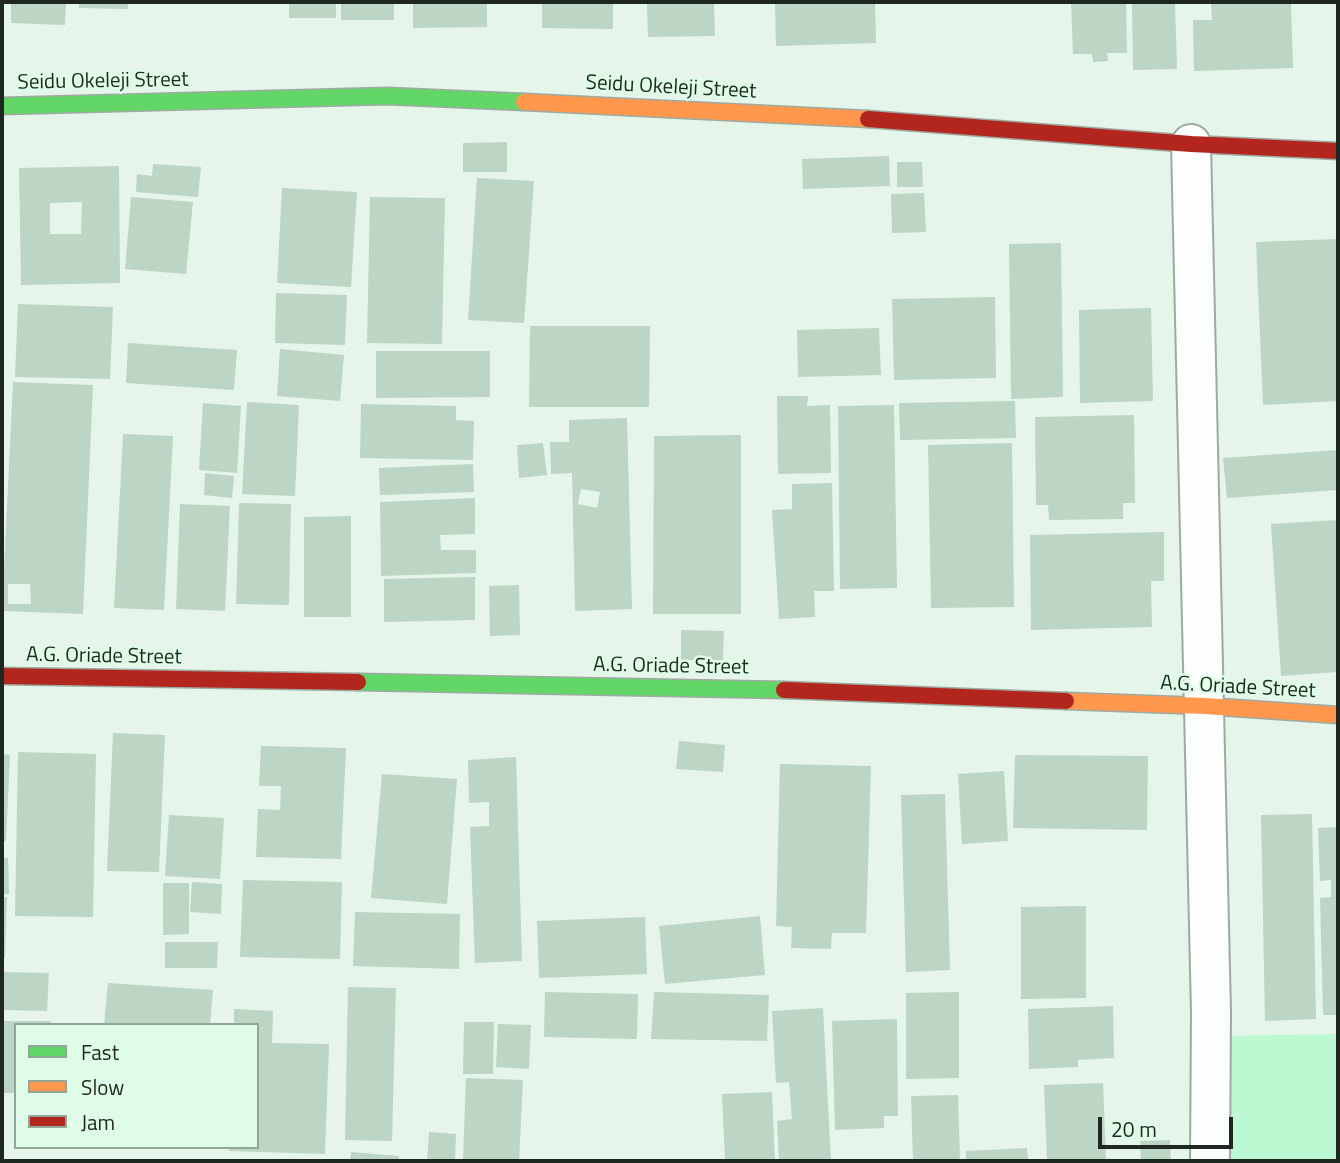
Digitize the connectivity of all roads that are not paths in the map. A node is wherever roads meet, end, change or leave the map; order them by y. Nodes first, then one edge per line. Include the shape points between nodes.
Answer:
1 (2, 106) edge
2 (1191, 144) junction
3 (1338, 151) edge
4 (2, 676) edge
5 (1205, 706) junction
6 (1338, 715) edge
7 (1210, 1161) edge

1 - 2 street, Seidu Okeleji Street via 387,96 897,120
2 - 3 street, Seidu Okeleji Street
2 - 5 street
4 - 5 street, A.G. Oriade Street via 732,688
5 - 6 street, A.G. Oriade Street
5 - 7 street

